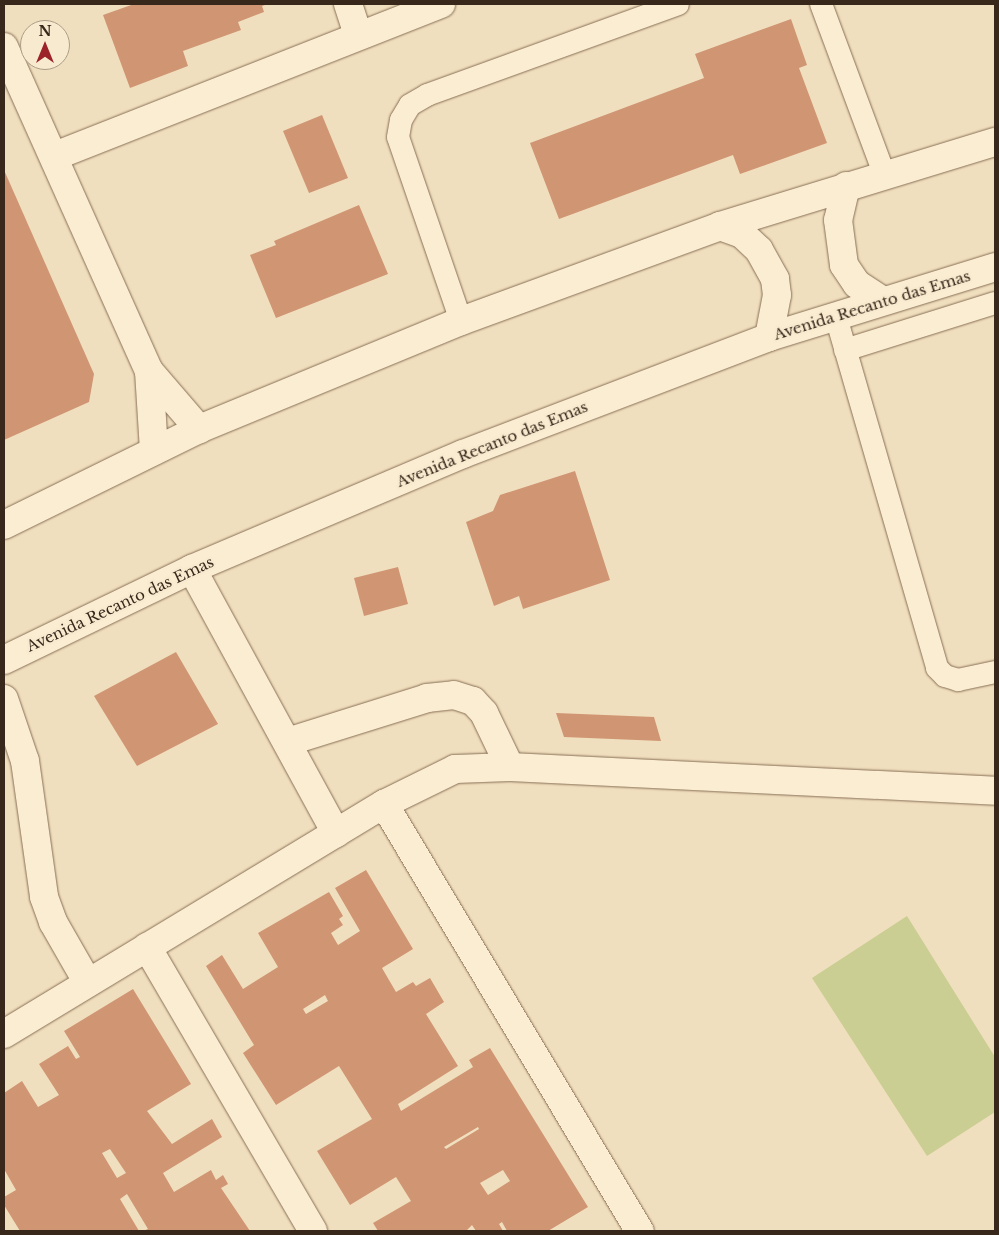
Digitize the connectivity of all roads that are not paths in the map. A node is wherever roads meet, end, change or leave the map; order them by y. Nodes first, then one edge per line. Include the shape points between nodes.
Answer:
1 (348, 4) edge
2 (441, 4) edge
3 (678, 4) edge
4 (821, 4) edge
5 (358, 34) junction
6 (4, 46) edge
7 (995, 142) edge
8 (55, 156) junction
9 (885, 176) junction
10 (846, 186) junction
11 (720, 226) junction
12 (995, 267) edge
13 (883, 301) junction
14 (995, 303) edge
15 (836, 317) junction
16 (460, 322) junction
17 (769, 336) junction
18 (845, 350) junction
19 (149, 371) junction
20 (199, 429) junction
21 (154, 451) junction
22 (4, 525) edge
23 (192, 569) junction
24 (4, 660) edge
25 (995, 672) edge
26 (4, 699) edge
27 (287, 742) junction
28 (510, 767) junction
29 (995, 791) edge
30 (384, 804) junction
31 (336, 833) junction
32 (147, 947) junction
33 (88, 983) junction
34 (4, 1034) edge
35 (313, 1231) edge
36 (640, 1231) edge

1 - 5 street
2 - 5 street
3 - 16 lane via 427,95 410,105 398,137
4 - 9 lane
5 - 8 street
6 - 8 street
7 - 9 street
8 - 19 street
9 - 10 street
10 - 11 street
10 - 13 street via 838,220 844,265 857,284
11 - 16 street
11 - 17 street via 742,234 759,250 775,279 777,295
12 - 13 street, Avenida Recanto das Emas
13 - 15 street, Avenida Recanto das Emas
14 - 18 lane
15 - 17 street, Avenida Recanto das Emas
15 - 18 lane
16 - 20 street
17 - 23 street, Avenida Recanto das Emas via 462,454
18 - 25 lane via 937,668 945,676 958,680
19 - 20 street
19 - 21 street
20 - 21 street
21 - 22 street
23 - 24 street, Avenida Recanto das Emas
23 - 27 street
26 - 33 street via 25,761 44,897 53,922
27 - 28 street via 427,698 454,695 473,701 484,713
27 - 31 street
28 - 29 street
28 - 30 street via 455,769
30 - 31 street
30 - 36 street
31 - 32 street
32 - 33 street
32 - 35 street
33 - 34 street

